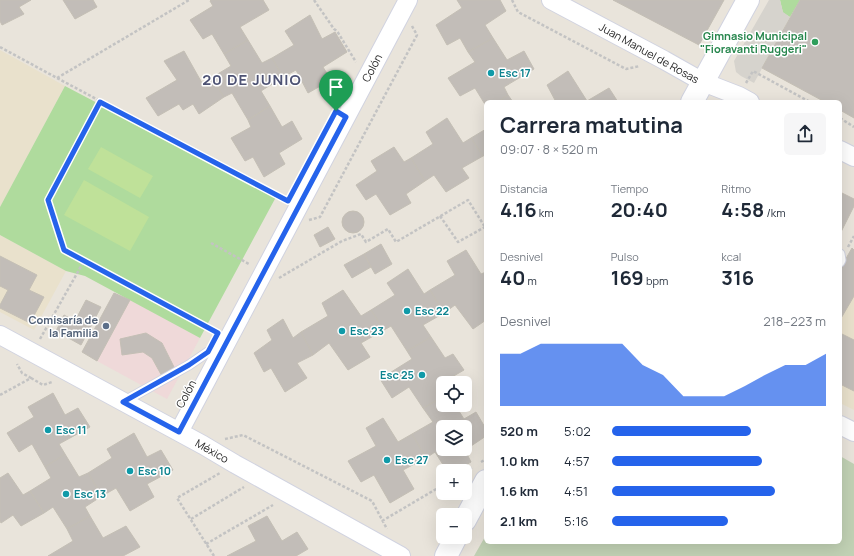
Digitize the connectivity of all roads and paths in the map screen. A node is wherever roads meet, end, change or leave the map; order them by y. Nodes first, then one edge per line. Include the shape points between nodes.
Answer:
1 (189, 0) edge
2 (314, 0) edge
3 (512, 0) edge
4 (551, 0) edge
5 (748, 0) edge
6 (402, 3) edge
7 (0, 47) edge
8 (664, 60) junction
9 (359, 67) junction
10 (57, 78) junction
11 (703, 82) junction
12 (744, 99) edge
13 (693, 100) edge
14 (806, 100) edge
15 (100, 102) junction
16 (341, 114) junction
17 (842, 119) edge
18 (854, 127) edge
19 (842, 151) edge
20 (854, 157) edge
21 (288, 201) junction
22 (440, 216) junction
23 (484, 224) edge
24 (289, 225) junction
25 (484, 227) edge
26 (211, 243) dead end
27 (84, 261) junction
28 (259, 263) junction
29 (277, 280) dead end
30 (218, 333) junction
31 (0, 336) edge
32 (208, 352) junction
33 (32, 353) junction
34 (16, 361) dead end
35 (0, 395) edge
36 (123, 402) junction
37 (842, 426) edge
38 (174, 430) junction
39 (854, 432) edge
40 (203, 445) junction
41 (235, 464) junction
42 (260, 478) junction
43 (484, 485) edge
44 (436, 489) edge
45 (291, 494) junction
46 (471, 508) edge
47 (191, 519) junction
48 (382, 521) junction
49 (206, 544) junction
50 (452, 544) edge
51 (214, 556) edge
52 (401, 556) edge
53 (446, 556) edge

1 - 10 path
2 - 9 path
3 - 8 path via 518,12 626,69
4 - 8 street, Juan Manuel de Rosas
5 - 11 main road
6 - 9 street, Colón
6 - 16 street, Colón
6 - 24 path via 418,35 320,217
7 - 10 path
8 - 11 street, Juan Manuel de Rosas
9 - 16 street, Colón
10 - 15 path
11 - 12 street, Juan Manuel de Rosas
11 - 13 main road
12 - 14 path via 753,70
15 - 21 path
15 - 27 path via 48,200 64,250
16 - 21 street, Colón
16 - 24 street, Colón
17 - 18 path
19 - 20 street
21 - 28 street, Colón
22 - 23 path via 468,200
22 - 25 path via 458,242
22 - 29 path via 396,242 388,229 366,242 361,234 342,241
24 - 28 street, Colón
26 - 28 path
27 - 30 path
27 - 33 path
28 - 30 street, Colón
28 - 38 street, Colón
30 - 32 street, Colón
31 - 33 street, México
32 - 36 lane
32 - 38 street, Colón
33 - 36 street, México
34 - 35 path via 22,373 31,378
36 - 38 street, México
37 - 39 street
38 - 40 street, México
40 - 41 street, México
40 - 48 path via 243,435 372,501
41 - 42 street, México
41 - 47 path via 178,498
42 - 45 street, México
42 - 47 path
43 - 46 main road
44 - 48 path
45 - 49 path
45 - 52 street, México
47 - 49 path
48 - 52 path
49 - 51 path
50 - 53 main road

